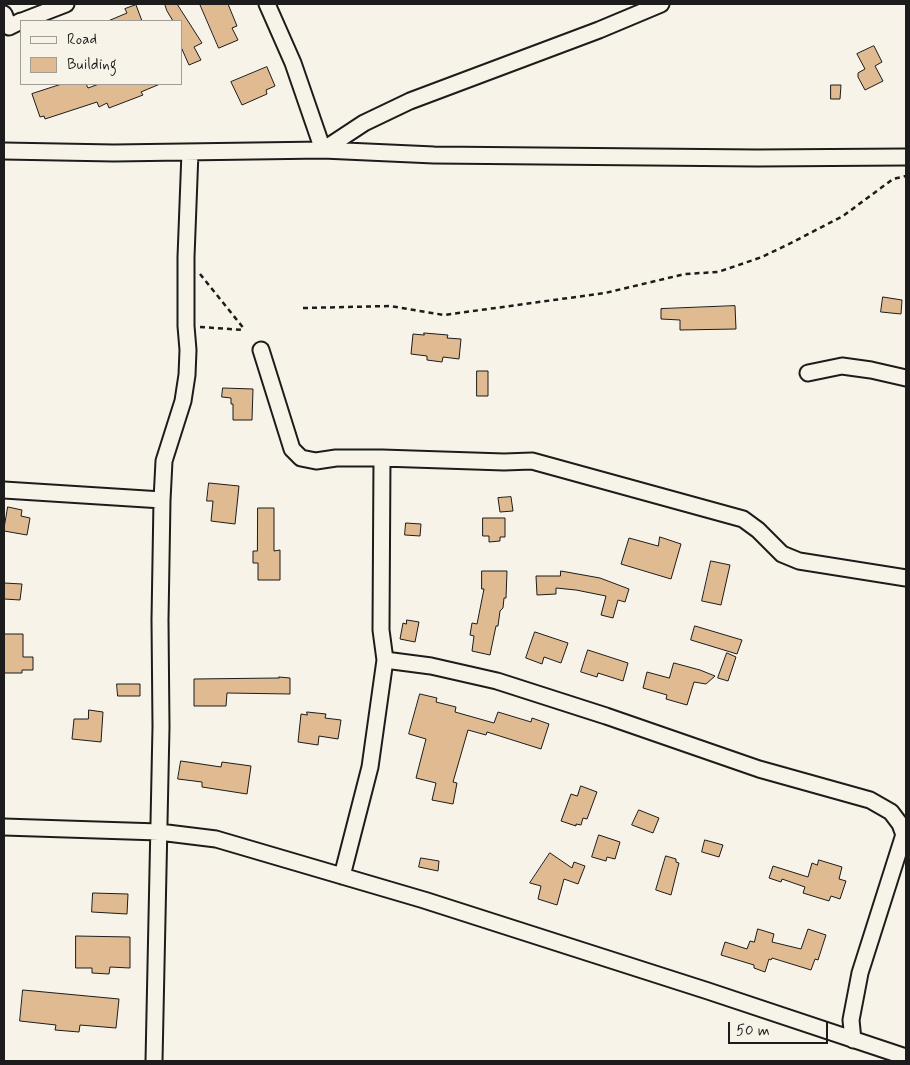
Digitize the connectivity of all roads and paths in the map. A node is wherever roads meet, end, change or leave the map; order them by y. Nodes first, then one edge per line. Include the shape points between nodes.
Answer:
1 (66, 4) edge
2 (267, 4) edge
3 (661, 4) edge
4 (4, 14) edge
5 (25, 20) edge
6 (20, 22) edge
7 (323, 150) junction
8 (4, 151) edge
9 (190, 152) junction
10 (906, 157) edge
11 (906, 176) edge
12 (186, 257) junction
13 (303, 308) dead end
14 (186, 326) junction
15 (261, 350) dead end
16 (808, 373) dead end
17 (906, 378) edge
18 (382, 458) junction
19 (4, 490) edge
20 (162, 500) junction
21 (906, 578) edge
22 (385, 660) junction
23 (4, 827) edge
24 (905, 831) edge
25 (160, 832) junction
26 (342, 876) junction
27 (853, 1040) junction
28 (906, 1057) edge
29 (154, 1061) edge

1 - 5 street
2 - 7 street via 293,64
3 - 7 street via 410,101 364,124
4 - 6 street via 8,26
7 - 9 street
7 - 10 street via 434,155
8 - 9 street
9 - 12 street
11 - 13 path via 893,179 842,216 789,244 718,272 685,274 605,293 444,315 390,306
12 - 14 street
12 - 14 path via 245,330
14 - 20 street via 187,375 183,401 164,461
15 - 18 street via 292,449 300,458 316,461
16 - 17 street via 842,366
18 - 21 street via 532,461 744,519 782,554 800,562
18 - 22 street via 381,630
19 - 20 street
20 - 25 street
22 - 24 street via 431,666 497,681 759,769 870,800 891,812
22 - 26 street via 370,767
23 - 25 street
24 - 27 street via 860,973 851,1020
25 - 26 street via 216,839
25 - 29 street
26 - 27 street
27 - 28 street

